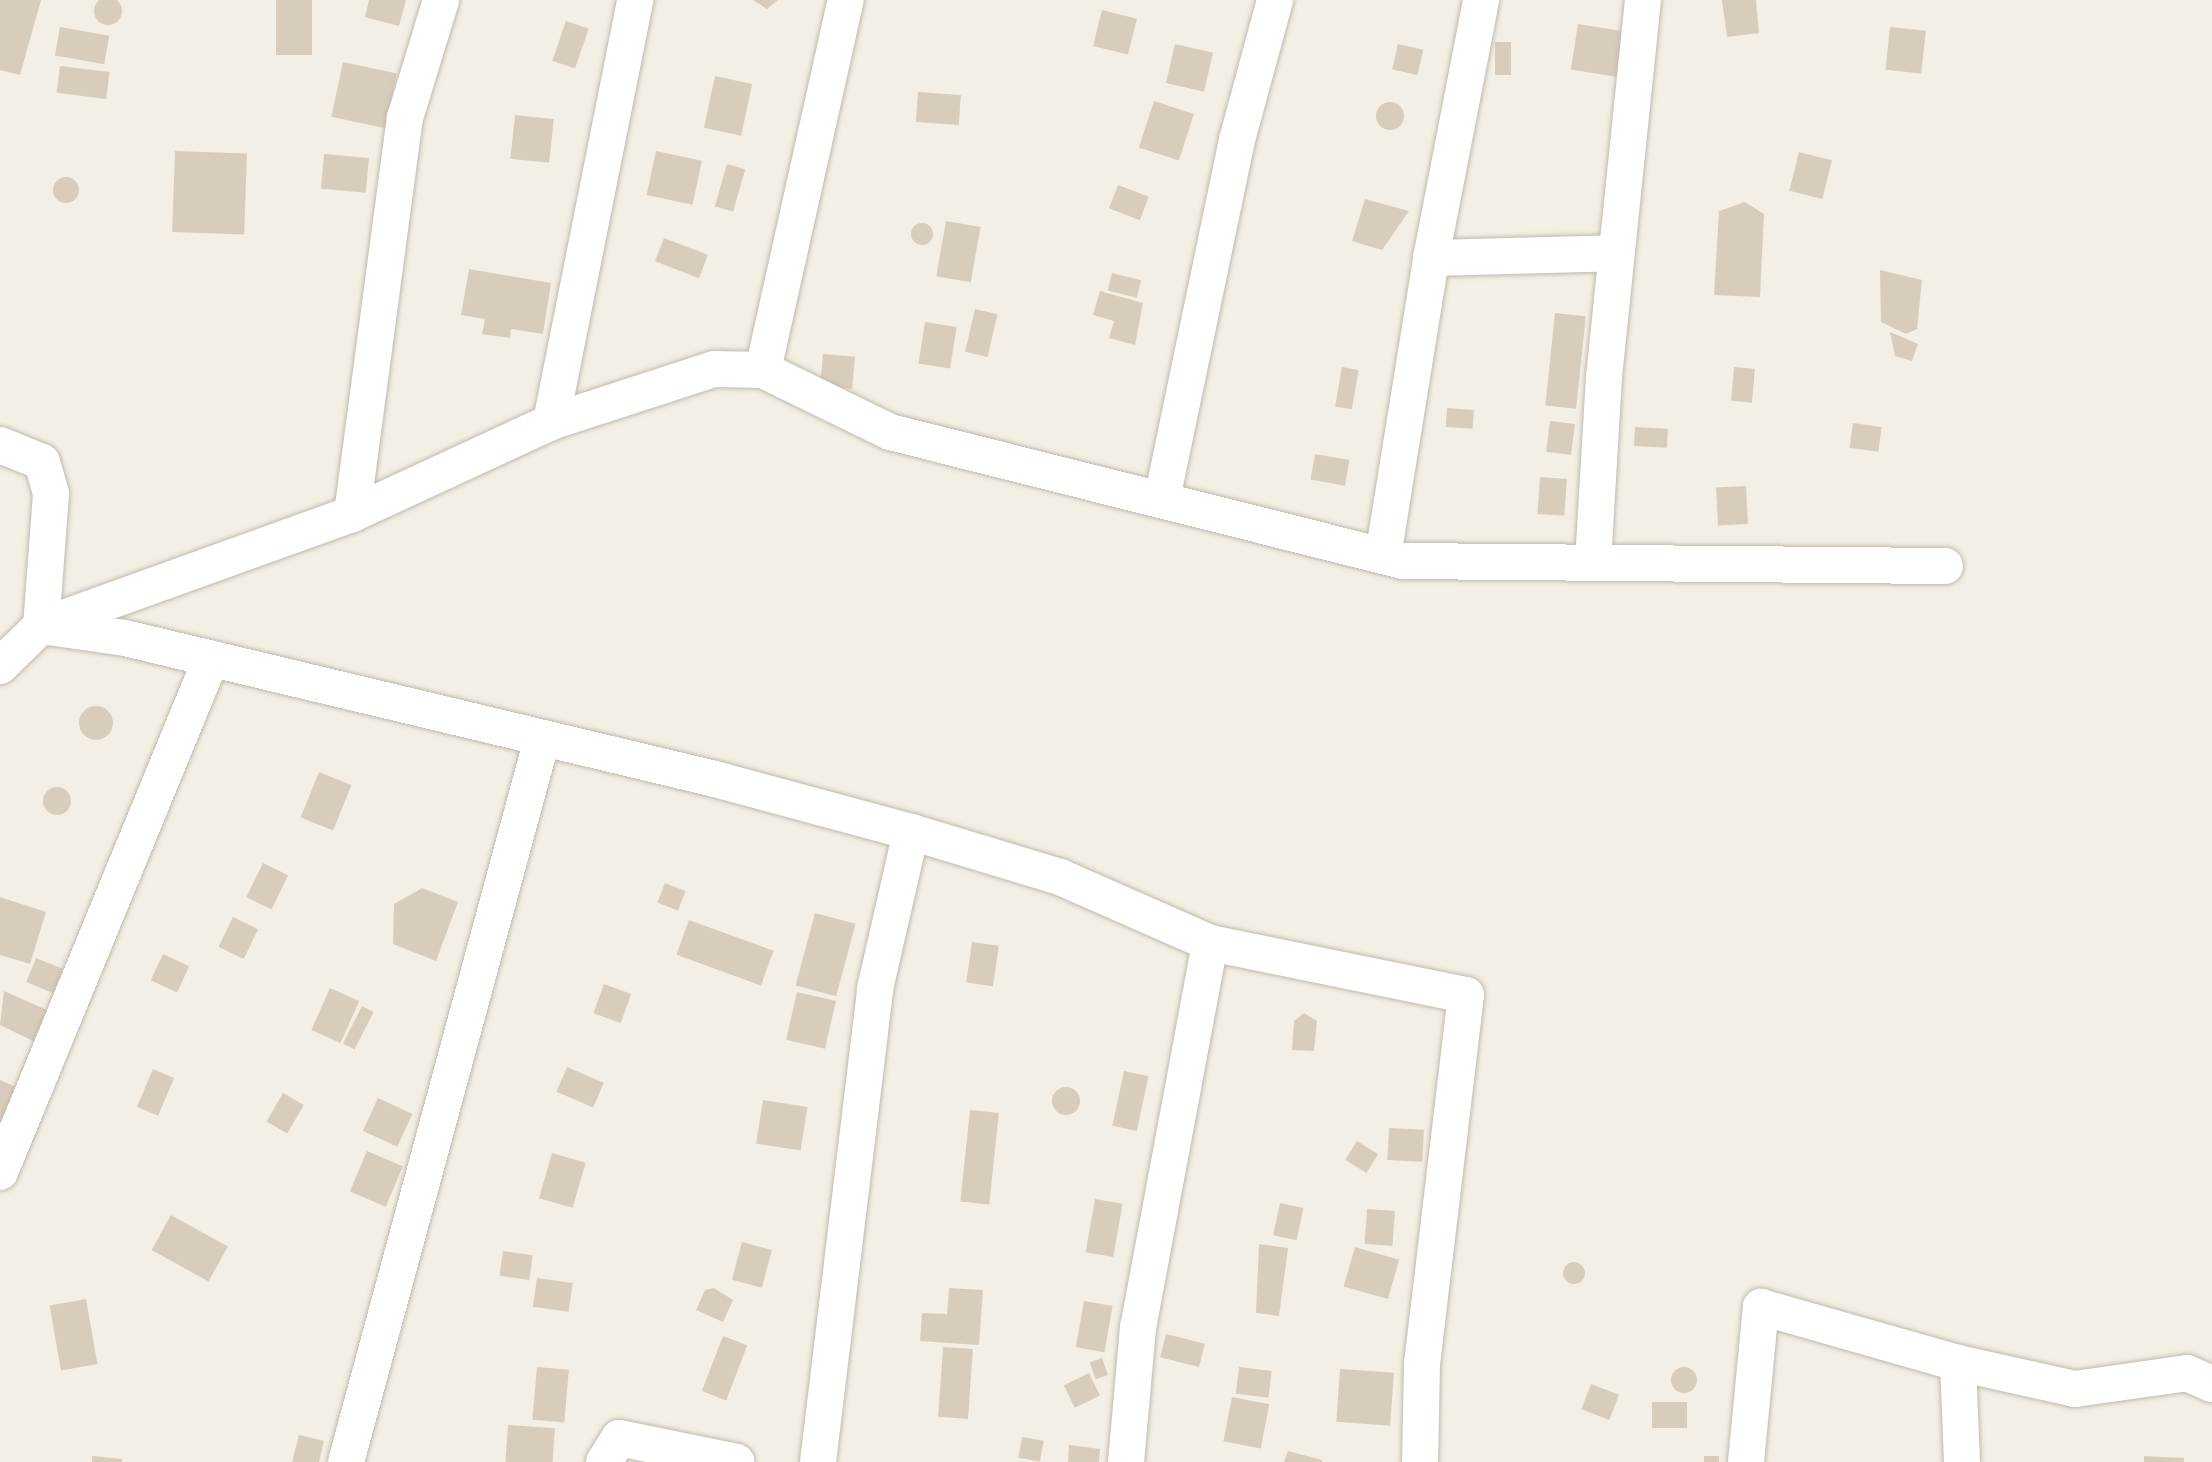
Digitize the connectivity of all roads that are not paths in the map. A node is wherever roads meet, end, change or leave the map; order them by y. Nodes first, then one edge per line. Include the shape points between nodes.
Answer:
1 (441, 0) edge
2 (635, 0) edge
3 (846, 0) edge
4 (1275, 0) edge
5 (1481, 0) edge
6 (1643, 0) edge
7 (1616, 253) junction
8 (1431, 258) junction
9 (763, 370) junction
10 (551, 422) junction
11 (0, 445) edge
12 (1162, 499) junction
13 (352, 514) junction
14 (1383, 556) junction
15 (1593, 562) junction
16 (1945, 566) dead end
17 (41, 626) junction
18 (211, 659) junction
19 (0, 666) edge
20 (542, 739) junction
21 (911, 832) junction
22 (1210, 943) junction
23 (0, 1172) edge
24 (1958, 1363) junction
25 (2212, 1384) edge
26 (346, 1462) edge
27 (604, 1462) edge
28 (737, 1462) edge
29 (818, 1462) edge
30 (1126, 1462) edge
31 (1420, 1462) edge
32 (1746, 1462) edge
33 (1962, 1462) edge

1 - 13 street via 405,118
2 - 10 street
3 - 9 street
4 - 12 street via 1237,140
5 - 8 street
6 - 7 street
7 - 8 street
7 - 15 street
8 - 14 street
9 - 10 street via 714,369
9 - 12 street via 890,432
10 - 13 street
11 - 17 street via 42,462 51,494
12 - 14 street
13 - 17 street
14 - 15 street via 1403,561
15 - 16 street
17 - 18 street
17 - 19 street
18 - 20 street
18 - 23 street
20 - 21 street
20 - 26 street
21 - 22 street via 1060,877
21 - 29 street via 875,989
22 - 30 street via 1138,1328
22 - 31 street via 1466,995 1422,1362
24 - 25 street via 2075,1389 2187,1373
24 - 32 street via 1761,1307
24 - 33 street
27 - 28 street via 619,1438

